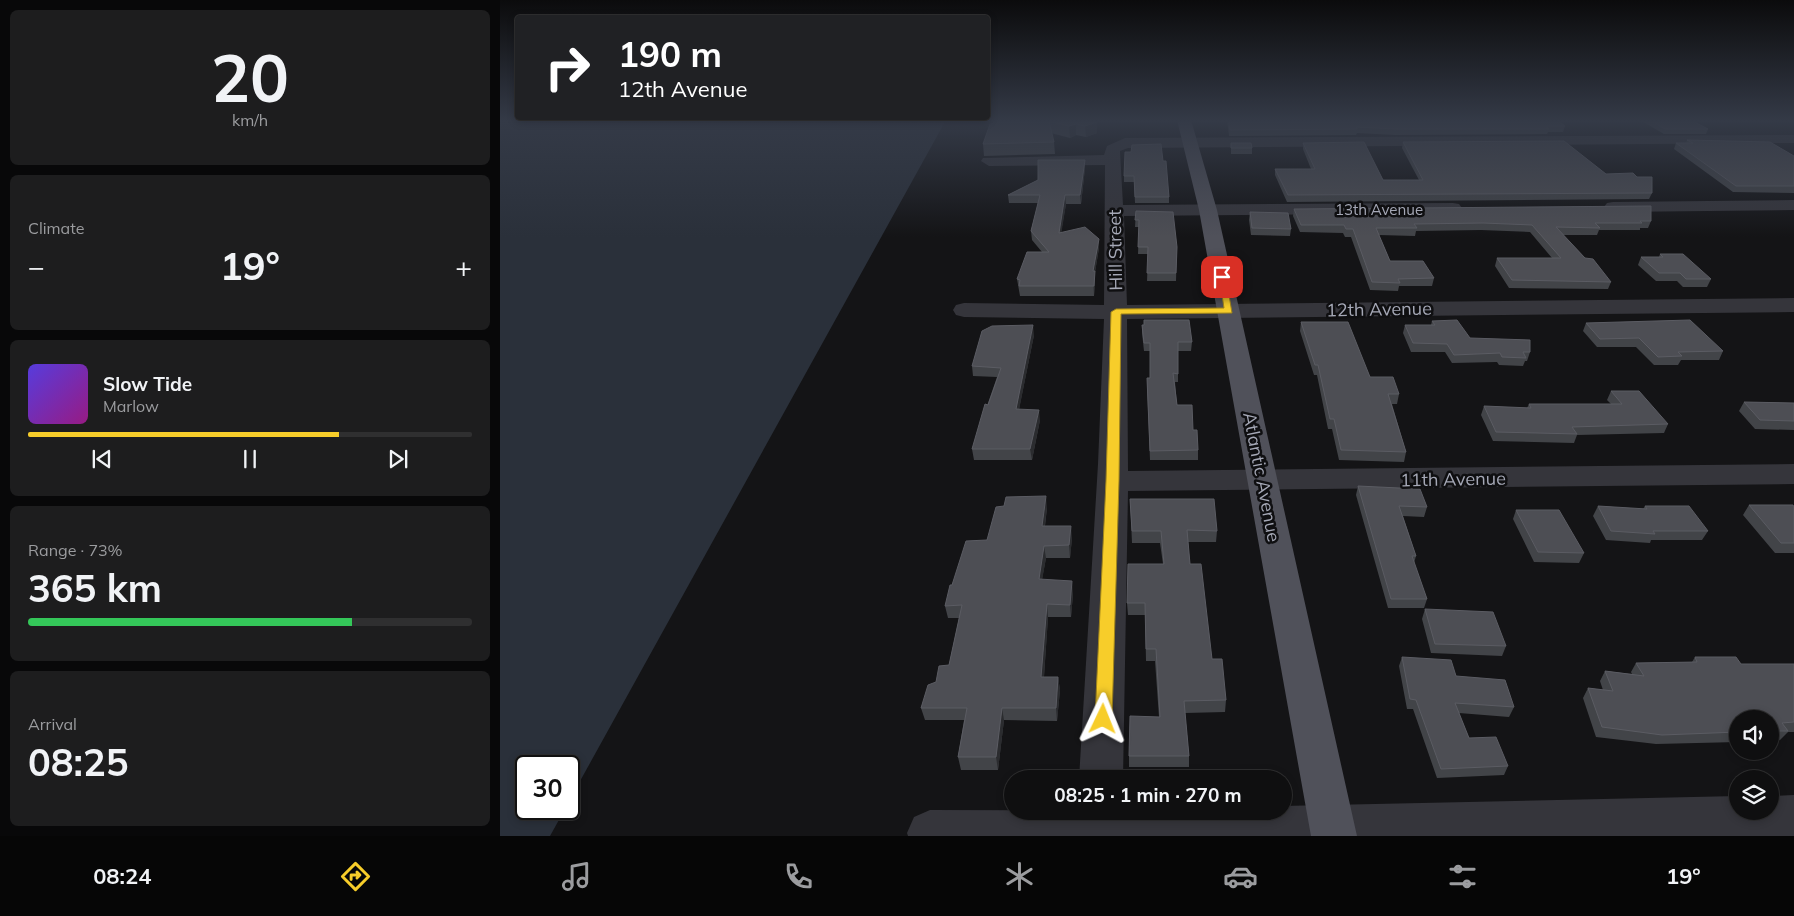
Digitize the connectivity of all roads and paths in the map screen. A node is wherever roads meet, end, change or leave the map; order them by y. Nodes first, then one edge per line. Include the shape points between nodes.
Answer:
1 (1020, 159) edge
2 (1115, 159) edge
3 (1194, 159) edge
4 (989, 161) edge
5 (1794, 205) edge
6 (1596, 207) edge
7 (1466, 208) edge
8 (1208, 210) junction
9 (1115, 211) junction
10 (1794, 305) edge
11 (964, 310) dead end
12 (1229, 311) junction
13 (1116, 312) junction
14 (1794, 474) edge
15 (1113, 481) junction
16 (1263, 481) junction
17 (1101, 770) edge
18 (1794, 818) edge
19 (1099, 826) edge
20 (1333, 832) edge
21 (930, 833) dead end

1 - 4 street
2 - 9 street, Hill Street
3 - 8 main road, Atlantic Avenue
5 - 6 street
7 - 8 street, 13th Avenue
8 - 9 street, 13th Avenue
8 - 12 main road, Atlantic Avenue
9 - 13 street, Hill Street
10 - 12 street, 12th Avenue
11 - 13 street, 12th Avenue
12 - 13 street, 12th Avenue
12 - 16 main road, Atlantic Avenue
13 - 15 street, Hill Street
14 - 16 street, 11th Avenue
15 - 16 street, 11th Avenue
15 - 17 street, Hill Street
16 - 20 main road, Atlantic Avenue
18 - 20 street
19 - 20 street
19 - 21 street

